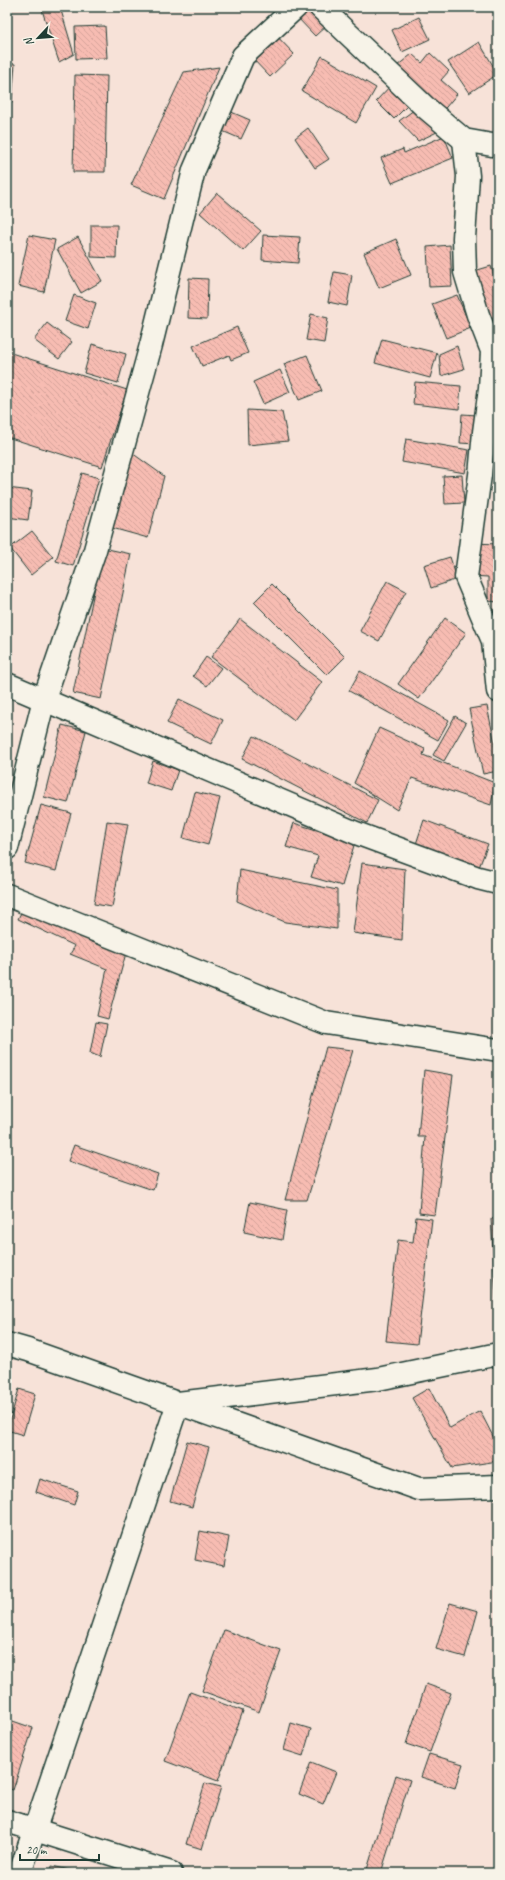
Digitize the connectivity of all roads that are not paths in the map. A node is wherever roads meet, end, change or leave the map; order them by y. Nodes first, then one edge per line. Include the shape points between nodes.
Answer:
1 (296, 7) edge
2 (320, 7) edge
3 (464, 140) junction
4 (498, 144) edge
5 (489, 476) edge
6 (7, 684) edge
7 (498, 691) edge
8 (44, 699) junction
9 (7, 848) edge
10 (498, 883) edge
11 (7, 895) edge
12 (498, 1050) edge
13 (7, 1344) edge
14 (498, 1354) edge
15 (178, 1403) junction
16 (498, 1486) edge
17 (7, 1821) edge
18 (34, 1829) junction
19 (20, 1873) edge
20 (171, 1873) edge

1 - 8 street via 243,56 194,170 95,550
2 - 3 street via 425,107
3 - 4 street
3 - 5 street via 468,176 464,238 465,272 492,350 484,432
5 - 7 street via 466,577 493,641
6 - 8 street
8 - 9 street
8 - 10 street via 356,833
11 - 12 street via 326,1023
13 - 15 street
14 - 15 street via 378,1379
15 - 16 street via 419,1489
15 - 18 street
17 - 18 street
18 - 19 street
18 - 20 street

